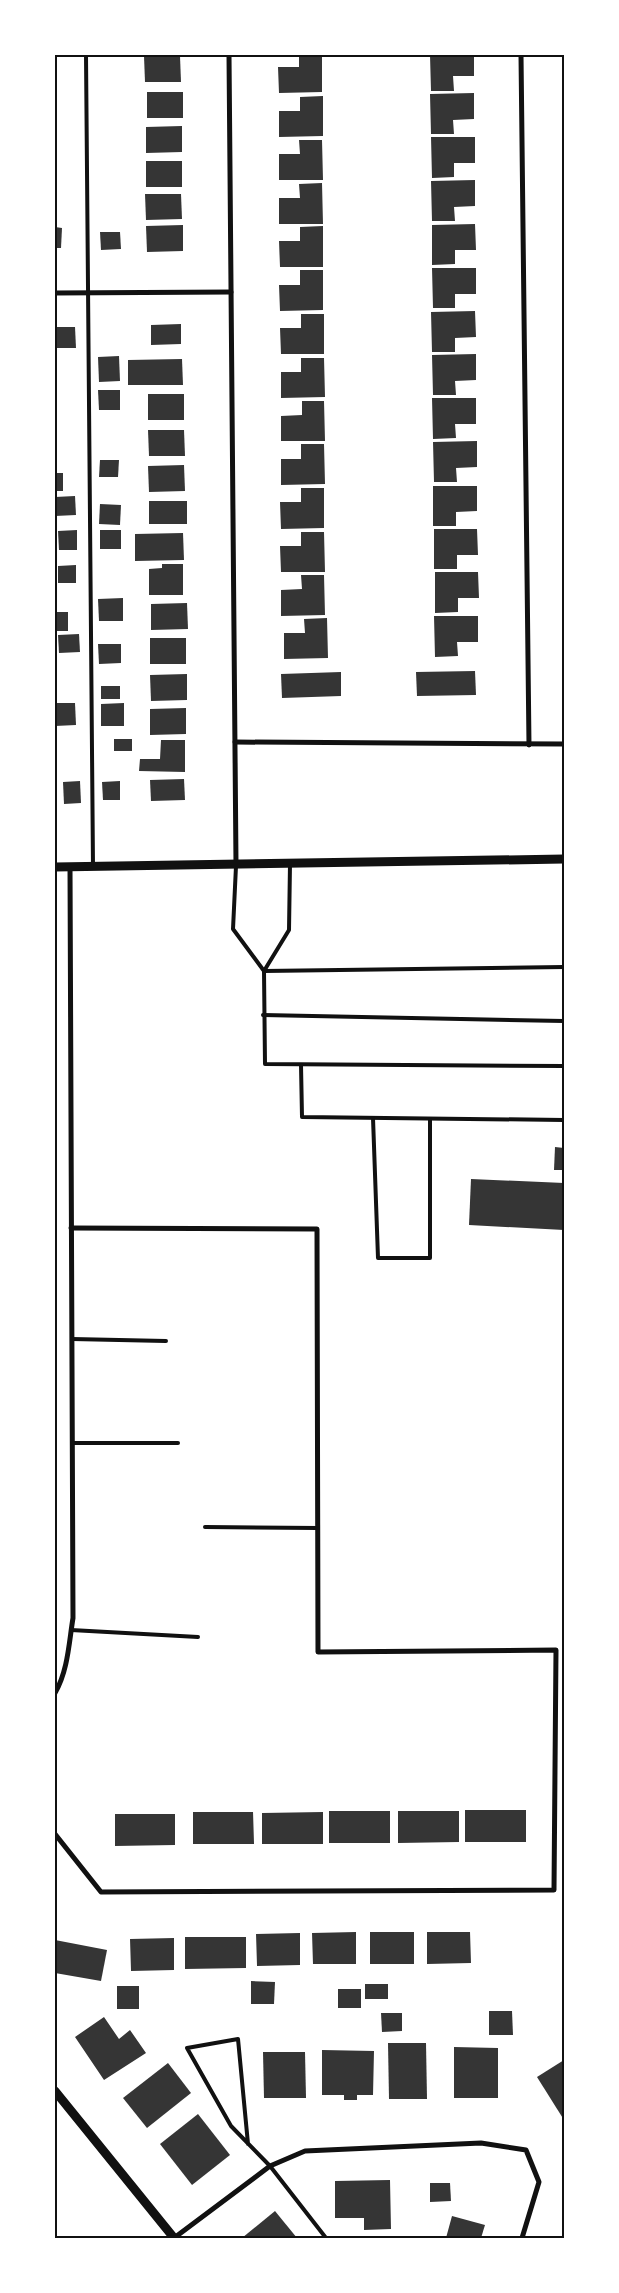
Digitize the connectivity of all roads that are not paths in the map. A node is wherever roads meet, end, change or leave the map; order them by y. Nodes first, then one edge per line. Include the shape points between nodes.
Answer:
1 (86, 55) edge
2 (229, 55) edge
3 (521, 55) edge
4 (231, 292) junction
5 (55, 293) edge
6 (88, 293) junction
7 (235, 742) junction
8 (564, 744) edge
9 (529, 745) junction
10 (564, 859) edge
11 (236, 864) junction
12 (290, 864) junction
13 (70, 866) junction
14 (93, 866) junction
15 (55, 867) edge
16 (564, 968) edge
17 (264, 971) junction
18 (263, 1015) junction
19 (564, 1021) edge
20 (301, 1065) junction
21 (564, 1066) edge
22 (373, 1118) junction
23 (430, 1120) junction
24 (564, 1120) edge
25 (71, 1228) junction
26 (72, 1339) junction
27 (166, 1341) dead end
28 (72, 1443) junction
29 (178, 1443) dead end
30 (205, 1528) dead end
31 (318, 1528) junction
32 (71, 1630) junction
33 (198, 1637) dead end
34 (55, 1693) edge
35 (55, 1834) edge
36 (55, 2091) edge
37 (248, 2144) junction
38 (270, 2166) junction
39 (174, 2238) edge
40 (326, 2238) edge
41 (522, 2238) edge

1 - 6 lane
2 - 4 street
3 - 9 street
4 - 6 street
4 - 7 street
5 - 6 street
6 - 14 lane
7 - 9 street
7 - 11 street
8 - 9 street
10 - 12 street
11 - 12 street
11 - 14 street
11 - 17 lane via 233,929
12 - 17 lane via 289,930
13 - 14 street
13 - 15 street
13 - 25 street
16 - 17 lane
17 - 18 lane
18 - 19 lane
18 - 20 lane via 264,1064
20 - 21 lane
20 - 22 lane via 302,1117
22 - 23 lane
22 - 23 lane via 378,1258 430,1258
23 - 24 lane
25 - 26 street
25 - 31 street via 317,1229
26 - 27 lane
26 - 28 street
28 - 29 lane
28 - 32 street
30 - 31 lane
31 - 35 street via 318,1652 556,1650 554,1890 102,1892
32 - 33 lane
32 - 34 street via 60,1684
36 - 39 street
37 - 37 lane via 231,2126 187,2048 238,2039
37 - 38 lane
38 - 39 street
38 - 40 lane
38 - 41 street via 313,2150 481,2143 526,2150 539,2182

